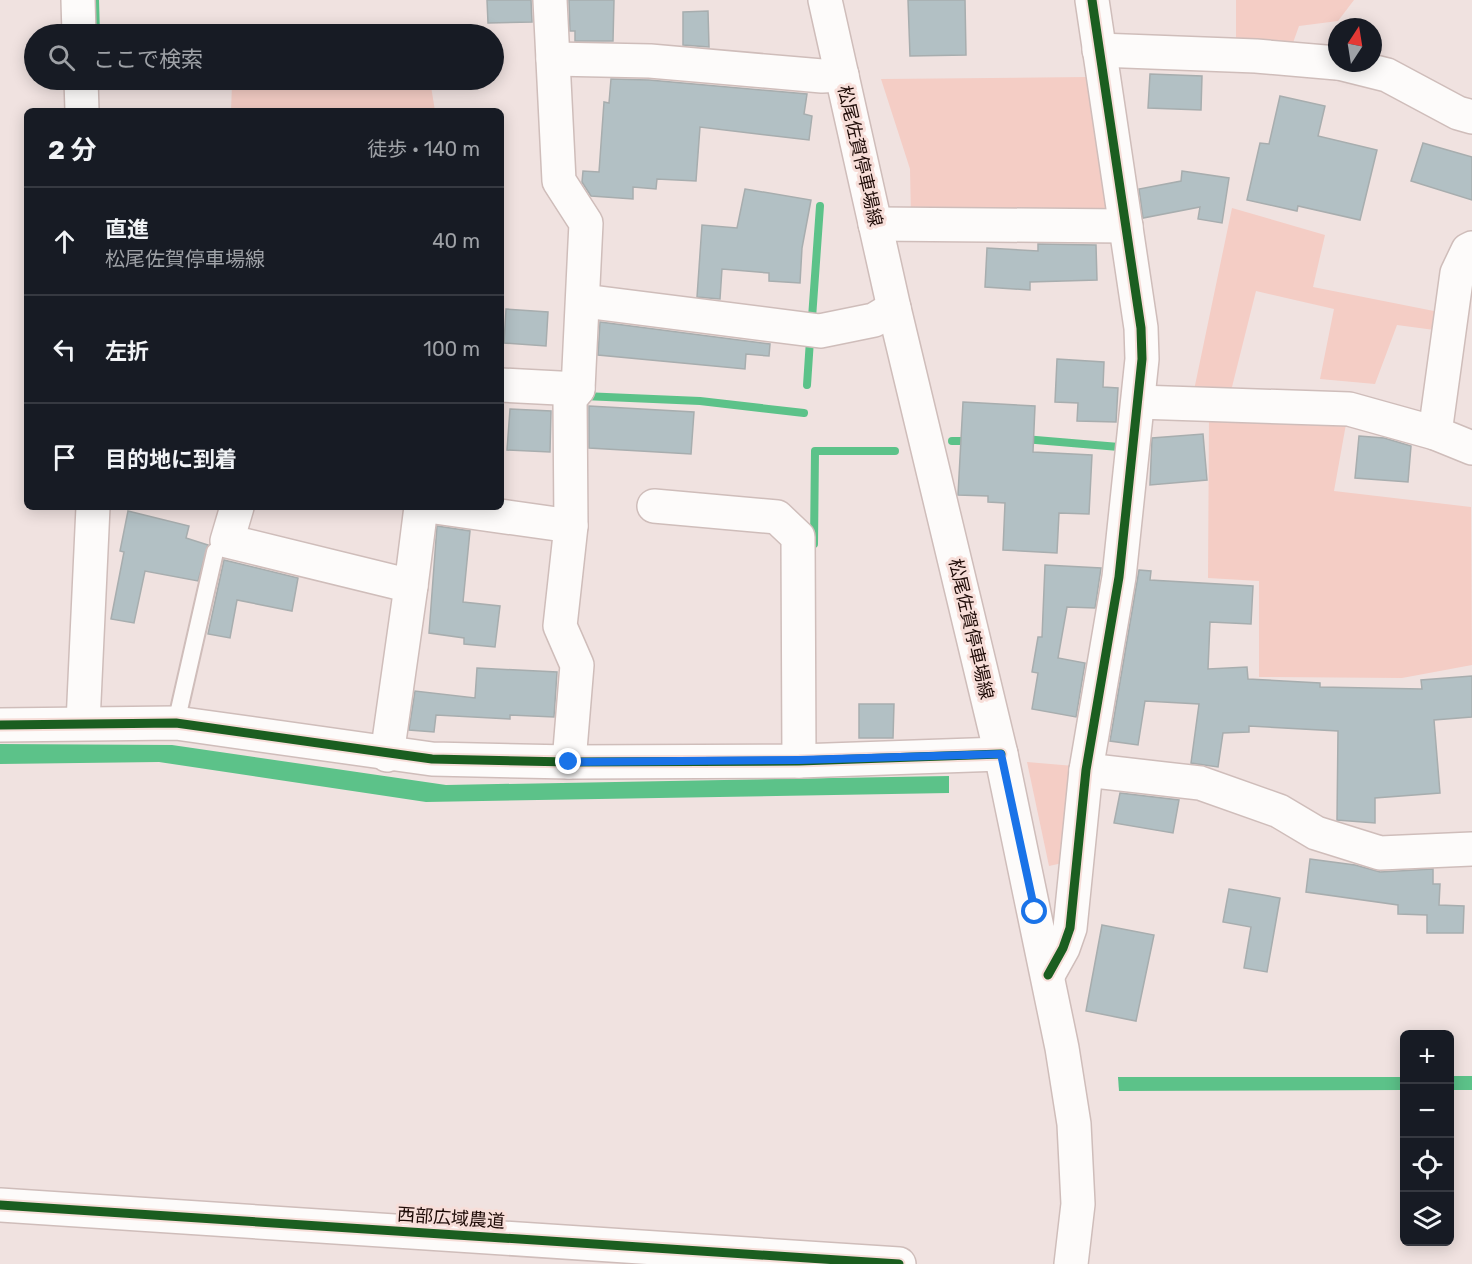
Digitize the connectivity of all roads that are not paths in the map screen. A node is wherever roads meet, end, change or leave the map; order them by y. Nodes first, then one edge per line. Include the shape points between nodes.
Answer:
1 (78, 0) edge
2 (550, 0) edge
3 (825, 0) edge
4 (1092, 0) edge
5 (79, 24) edge
6 (1099, 50) junction
7 (553, 59) junction
8 (1328, 62) edge
9 (1375, 72) edge
10 (842, 75) junction
11 (81, 90) edge
12 (82, 108) edge
13 (1472, 117) edge
14 (875, 224) junction
15 (1126, 226) junction
16 (1472, 248) edge
17 (584, 301) junction
18 (894, 308) junction
19 (504, 386) edge
20 (574, 394) junction
21 (1137, 402) junction
22 (1435, 433) junction
23 (1472, 448) edge
24 (654, 506) dead end
25 (93, 510) edge
26 (236, 510) edge
27 (432, 510) edge
28 (455, 510) edge
29 (571, 526) junction
30 (227, 541) junction
31 (411, 586) junction
32 (82, 723) junction
33 (176, 723) junction
34 (0, 725) edge
35 (1001, 754) junction
36 (387, 755) junction
37 (799, 760) junction
38 (569, 762) junction
39 (1086, 770) junction
40 (1472, 849) edge
41 (1048, 975) junction
42 (0, 1205) edge
43 (899, 1264) edge
44 (1071, 1264) edge

1 - 5 street
2 - 7 street
3 - 10 street, 松尾佐賀停車場線
4 - 6 street
6 - 8 street
6 - 15 street
7 - 10 street via 650,61
7 - 17 street via 559,181 585,223
9 - 13 street
10 - 14 street, 松尾佐賀停車場線
11 - 12 street
14 - 15 street
14 - 18 street, 松尾佐賀停車場線
15 - 21 street via 1141,328
16 - 22 street via 1457,273
17 - 18 street via 820,331 874,320
17 - 20 street
18 - 35 street, 松尾佐賀停車場線
19 - 20 street
20 - 29 street
21 - 22 street via 1349,410
21 - 39 street via 1119,577
22 - 23 street
24 - 37 street via 777,517 798,537
25 - 32 street
26 - 30 street
27 - 31 street
28 - 29 street
29 - 38 street via 560,626 577,665
30 - 31 street
30 - 33 lane via 215,552
31 - 36 street
32 - 33 street
32 - 34 street
33 - 36 street
35 - 37 street
35 - 41 street, 松尾佐賀停車場線
36 - 38 street
37 - 38 street
39 - 40 street via 1200,783 1279,811 1316,833 1380,853
39 - 41 street via 1070,928 1064,948
41 - 44 street, 松尾佐賀停車場線 via 1074,1124 1078,1204
42 - 43 street, 西部広域農道

